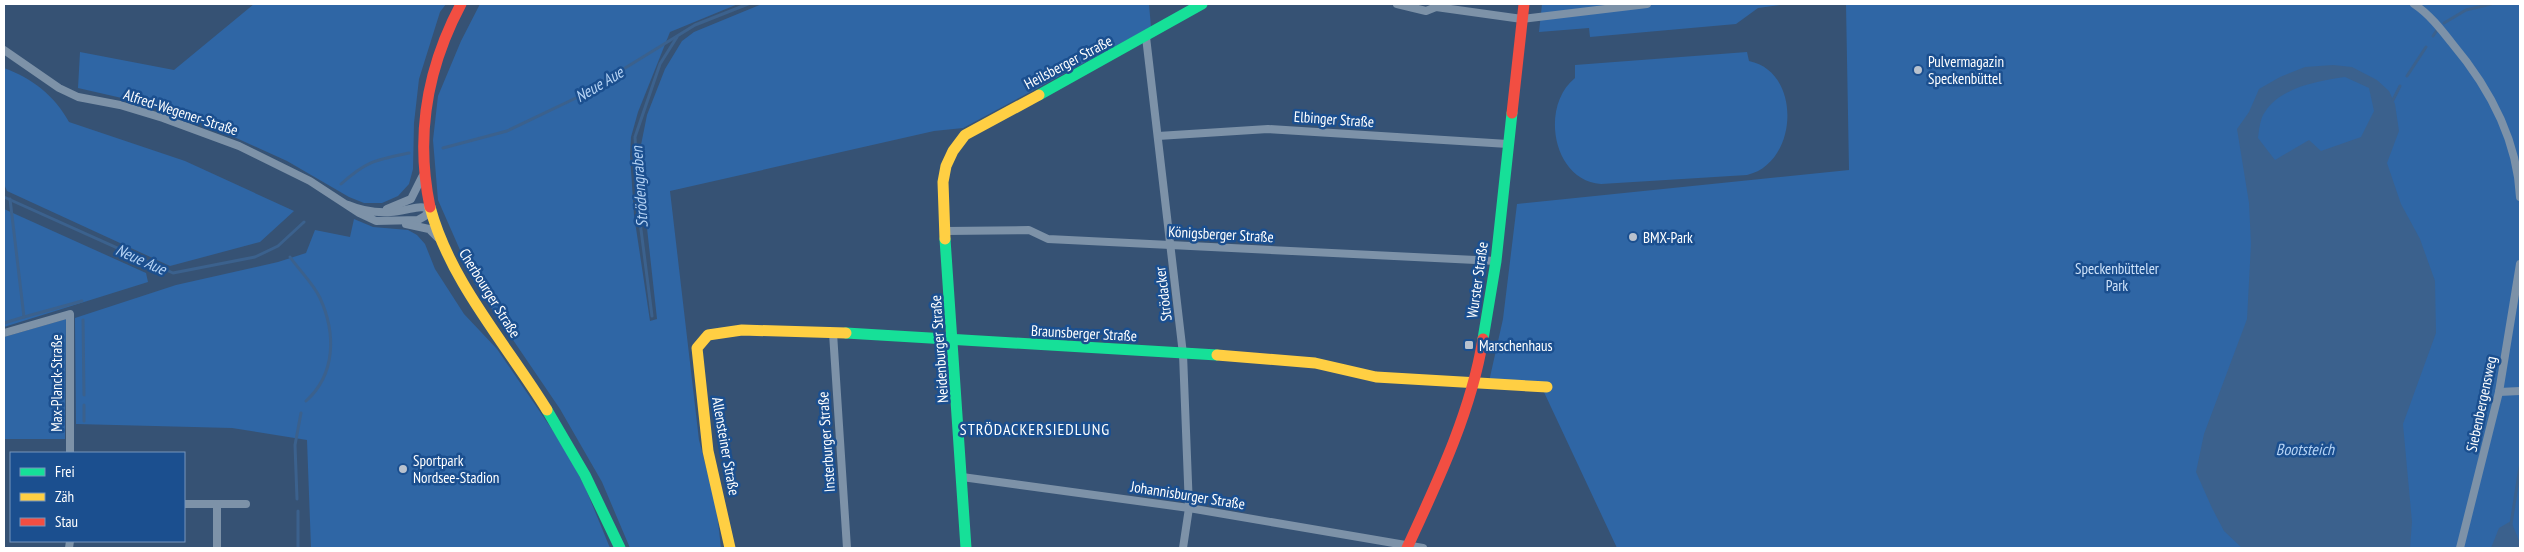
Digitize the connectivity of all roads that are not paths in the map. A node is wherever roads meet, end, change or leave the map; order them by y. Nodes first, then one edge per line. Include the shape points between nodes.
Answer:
1 (461, 4) edge
2 (1202, 4) edge
3 (1396, 4) edge
4 (1524, 4) edge
5 (1647, 4) edge
6 (2414, 4) edge
7 (1522, 19) junction
8 (1146, 37) junction
9 (4, 50) edge
10 (1158, 136) junction
11 (1508, 144) junction
12 (952, 150) joint
13 (424, 167) junction
14 (2520, 197) edge
15 (348, 205) junction
16 (430, 209) junction
17 (377, 212) junction
18 (392, 221) junction
19 (946, 231) junction
20 (1171, 245) junction
21 (444, 247) junction
22 (1496, 261) junction
23 (2520, 264) edge
24 (4, 333) edge
25 (833, 333) junction
26 (954, 341) junction
27 (698, 348) joint
28 (1183, 354) junction
29 (1474, 381) junction
30 (1547, 387) dead end
31 (2520, 391) edge
32 (2500, 392) junction
33 (70, 452) edge
34 (962, 477) junction
35 (185, 504) edge
36 (217, 504) junction
37 (246, 504) dead end
38 (1189, 508) junction
39 (1408, 547) edge
40 (217, 548) edge
41 (620, 548) edge
42 (730, 548) edge
43 (847, 548) edge
44 (966, 548) edge
45 (1183, 548) edge
46 (1423, 548) edge
47 (2460, 548) edge

1 - 13 street, Cherbourger Straße via 444,36 432,74 424,116
2 - 8 street, Heilsberger Straße
3 - 7 street via 1426,11 1436,7
4 - 7 street, Wurster Straße
5 - 7 street
6 - 14 street via 2460,52 2501,117 2515,159
7 - 11 street, Wurster Straße
8 - 10 street, Strödacker
8 - 12 street, Heilsberger Straße via 965,135
9 - 15 street, Alfred-Wegener-Straße via 59,88 78,97 163,118 239,146 310,181
10 - 11 street, Elbinger Straße via 1268,129
10 - 20 street, Strödacker
11 - 22 street, Wurster Straße
12 - 19 street, Neidenburger Straße via 944,170
13 - 16 street, Cherbourger Straße
13 - 17 street via 419,186 411,198
15 - 17 street, Alfred-Wegener-Straße
15 - 18 street, Alfred-Wegener-Straße via 376,221
16 - 17 street, Alfred-Wegener-Straße via 420,206 405,211
16 - 18 street, Alfred-Wegener-Straße via 418,220
16 - 21 street, Cherbourger Straße
18 - 21 street via 429,229
19 - 20 street, Königsberger Straße via 1029,230 1048,239
19 - 26 street, Neidenburger Straße
20 - 22 street, Königsberger Straße
20 - 28 street, Strödacker
21 - 41 street, Cherbourger Straße via 474,301 573,451
22 - 29 street, Wurster Straße
23 - 32 street, Siebenbergensweg
24 - 33 street, Max-Planck-Straße via 70,314
25 - 26 street, Braunsberger Straße
25 - 27 street, Braunsberger Straße via 742,330 708,335
25 - 43 street, Insterburger Straße
26 - 28 street, Braunsberger Straße
26 - 34 street, Neidenburger Straße
27 - 42 street, Allensteiner Straße via 708,451
28 - 29 street, Braunsberger Straße via 1315,363 1376,377
28 - 38 street, Strödacker
29 - 30 street, Braunsberger Straße
29 - 39 street, Wurster Straße via 1443,471
31 - 32 street
32 - 47 street, Siebenbergensweg
34 - 38 street, Johannisburger Straße
34 - 44 street, Neidenburger Straße
35 - 36 street
36 - 37 street
36 - 40 street
38 - 39 street, Johannisburger Straße
38 - 45 street, Strödacker
39 - 46 street, Johannisburger Straße

